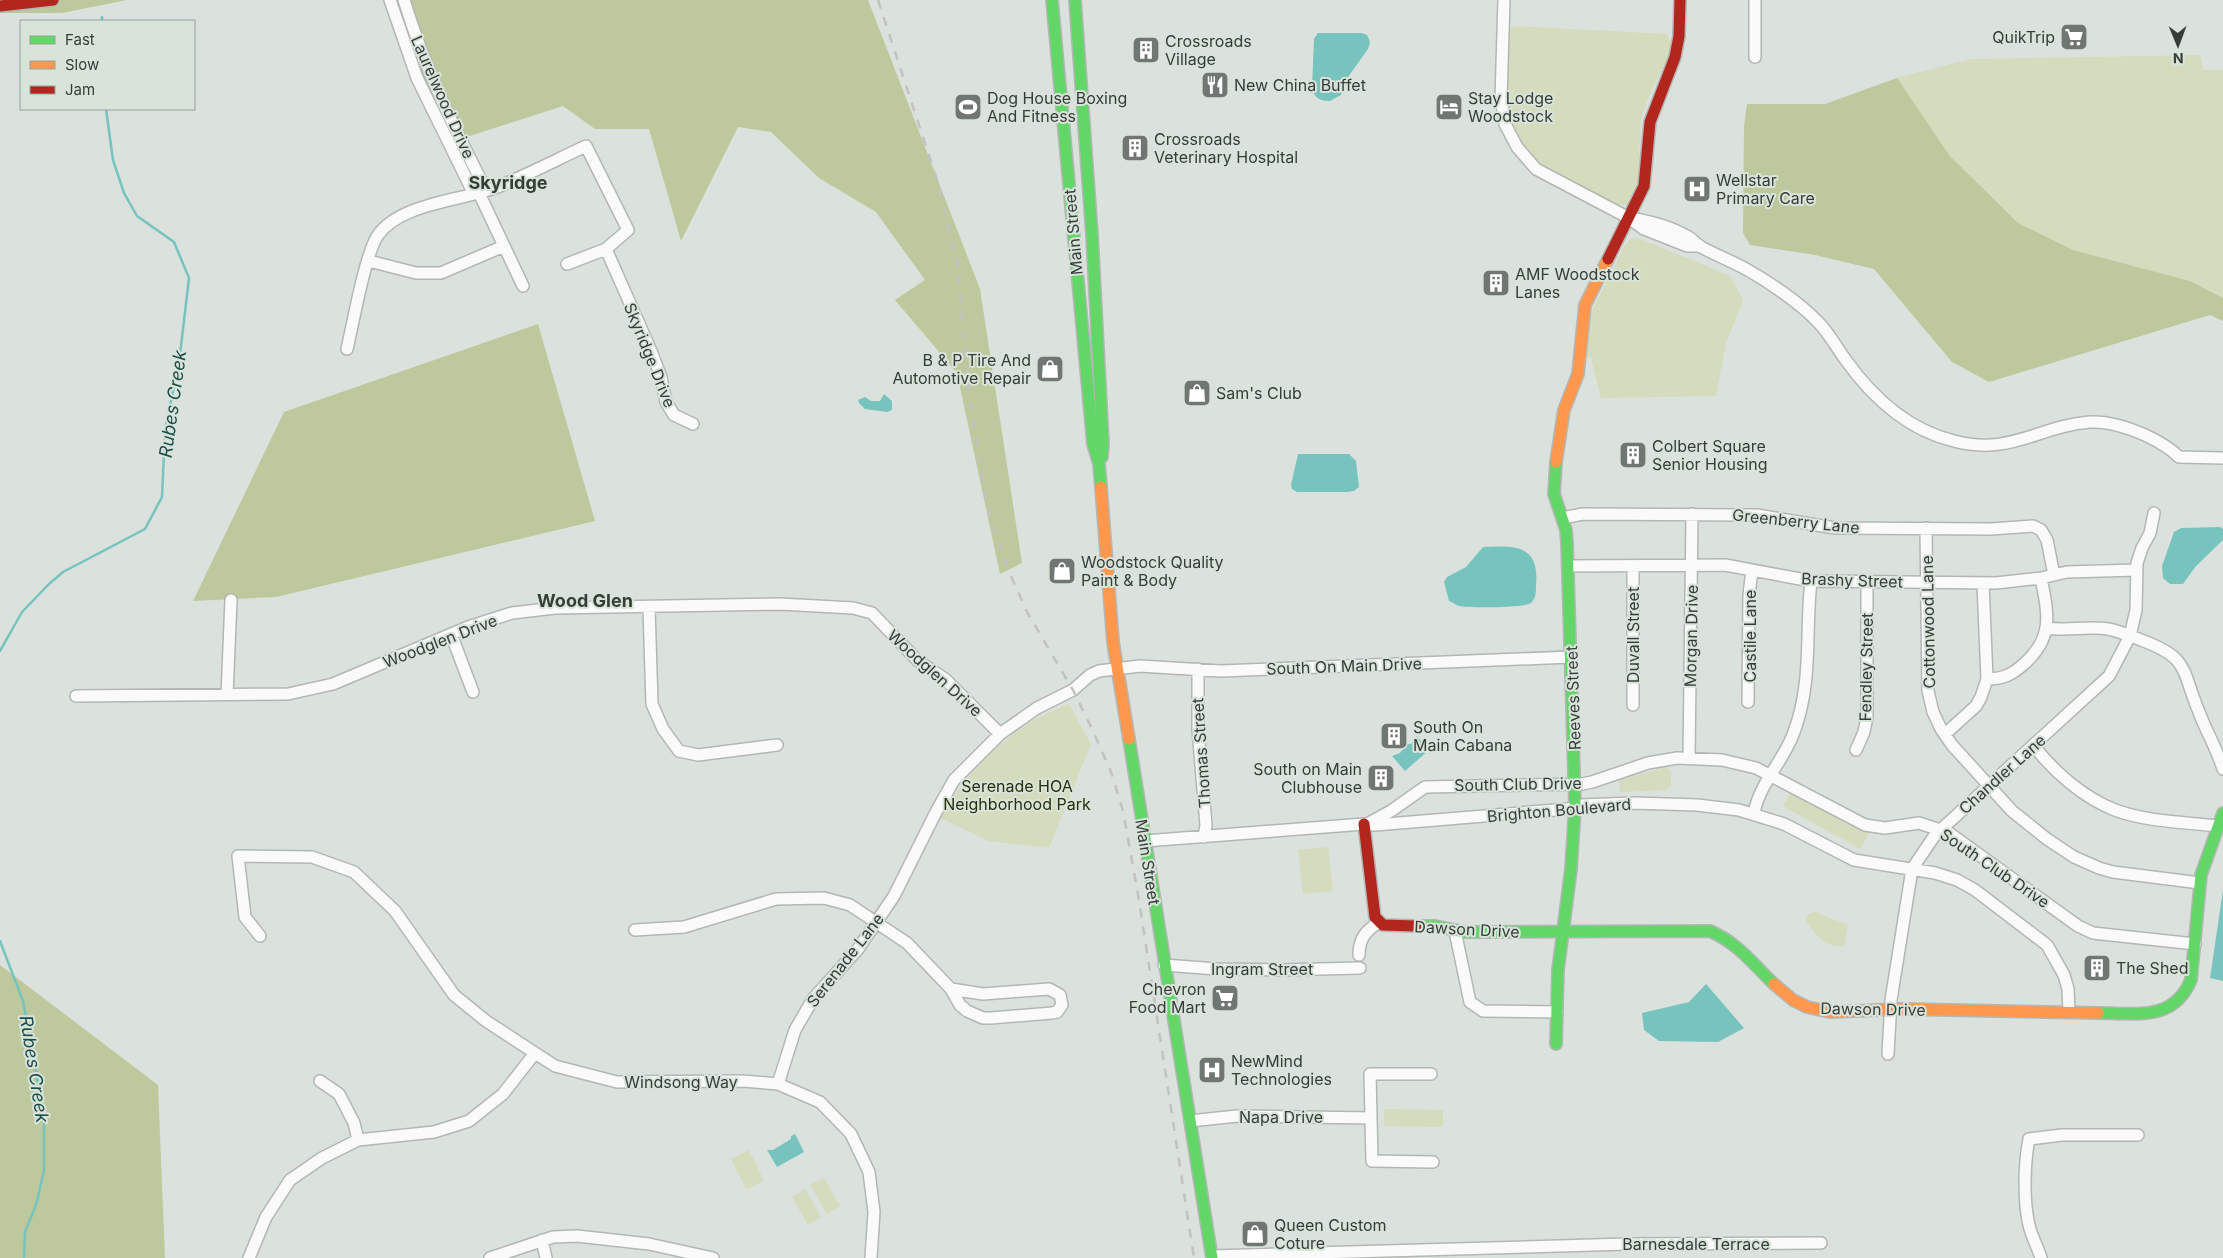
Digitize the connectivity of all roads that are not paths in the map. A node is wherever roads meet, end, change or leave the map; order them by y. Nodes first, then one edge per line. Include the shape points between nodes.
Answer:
1 (53, 0) edge
2 (390, 0) edge
3 (404, 0) edge
4 (1052, 0) edge
5 (1075, 0) edge
6 (1504, 0) edge
7 (1680, 0) edge
8 (1755, 0) edge
9 (0, 6) edge
10 (1754, 57) dead end
11 (479, 193) junction
12 (1629, 218) junction
13 (504, 246) junction
14 (606, 248) junction
15 (369, 261) junction
16 (567, 264) dead end
17 (523, 286) dead end
18 (347, 349) dead end
19 (693, 424) dead end
20 (2223, 458) edge
21 (1099, 464) junction
22 (2154, 513) dead end
23 (1692, 514) junction
24 (1562, 518) junction
25 (1926, 528) junction
26 (1692, 565) junction
27 (1569, 566) junction
28 (1634, 566) junction
29 (1752, 570) junction
30 (2136, 570) junction
31 (2054, 575) junction
32 (2041, 578) junction
33 (1811, 581) junction
34 (1867, 582) junction
35 (1926, 582) junction
36 (1983, 583) junction
37 (231, 600) dead end
38 (649, 608) junction
39 (2047, 628) junction
40 (451, 634) junction
41 (2130, 636) junction
42 (1571, 657) junction
43 (1117, 669) junction
44 (1198, 669) junction
45 (1987, 679) junction
46 (473, 692) dead end
47 (228, 695) junction
48 (76, 696) dead end
49 (1748, 702) dead end
50 (1633, 705) dead end
51 (1000, 734) junction
52 (1945, 734) junction
53 (777, 745) dead end
54 (2034, 746) junction
55 (1856, 750) dead end
56 (1689, 757) junction
57 (2223, 768) edge
58 (1772, 774) junction
59 (1575, 783) junction
60 (1989, 786) junction
61 (1575, 806) junction
62 (1754, 813) junction
63 (2223, 813) edge
64 (1366, 824) junction
65 (2218, 826) junction
66 (1941, 830) junction
67 (1204, 837) junction
68 (1145, 841) junction
69 (1912, 869) junction
70 (2200, 883) junction
71 (877, 922) junction
72 (1379, 922) junction
73 (635, 930) dead end
74 (1455, 931) junction
75 (1563, 931) junction
76 (260, 936) dead end
77 (2195, 944) junction
78 (1359, 955) dead end
79 (1164, 965) junction
80 (1360, 968) dead end
81 (951, 989) junction
82 (1890, 1010) junction
83 (1557, 1012) junction
84 (2070, 1012) junction
85 (1556, 1044) dead end
86 (535, 1053) junction
87 (1888, 1054) dead end
88 (1431, 1074) dead end
89 (320, 1081) dead end
90 (778, 1084) junction
91 (1371, 1118) junction
92 (1190, 1121) junction
93 (2138, 1136) dead end
94 (358, 1140) junction
95 (1433, 1162) dead end
96 (542, 1240) junction
97 (1821, 1243) dead end
98 (1367, 1255) edge
99 (1212, 1257) edge
100 (249, 1258) edge
101 (490, 1258) edge
102 (546, 1258) edge
103 (713, 1258) edge
104 (871, 1258) edge
105 (2042, 1258) edge

1 - 9 street
2 - 11 street, Laurelwood Drive via 426,100 471,188
3 - 11 street, Laurelwood Drive via 420,54 483,184
4 - 21 street, Main Street via 1093,444
5 - 21 street, Main Street via 1102,416 1103,443
6 - 12 street via 1501,98 1505,124 1517,147 1536,169
7 - 12 street, Reeves Street via 1676,56 1655,103 1644,186
8 - 10 street
11 - 13 street, Laurelwood Drive
11 - 14 street via 586,146 628,230
11 - 15 street via 404,215 378,236
12 - 20 street via 1644,229 1687,246 1700,246 1769,282 1827,332 1845,360 1882,402 1927,432 1953,441 1997,446 2082,424 2112,423 2131,428 2170,448 2179,457
12 - 24 street, Reeves Street via 1585,305 1578,374 1564,410 1554,473 1554,494
13 - 15 street via 441,273 416,273
13 - 17 street, Laurelwood Drive
14 - 16 street
14 - 19 street, Skyridge Drive via 658,368 666,402 674,414
15 - 18 street
21 - 43 street, Main Street via 1112,642
22 - 30 street, Chandler Lane via 2150,533 2138,555
23 - 24 street, Greenberry Lane via 1583,514
23 - 25 street, Greenberry Lane via 1757,515 1835,528
23 - 26 street, Morgan Drive
24 - 27 street, Reeves Street
25 - 31 street, Greenberry Lane via 2033,526 2041,530 2047,540
25 - 35 street, Cottonwood Lane
26 - 28 street, Brashy Street
26 - 29 street, Brashy Street via 1725,565
26 - 56 street, Morgan Drive
27 - 28 street, Brashy Street
27 - 42 street, Reeves Street
28 - 50 street, Duvall Street
29 - 33 street, Brashy Street
29 - 49 street, Castile Lane
30 - 31 street, Brashy Street
30 - 41 street, Chandler Lane via 2136,610
31 - 32 street, Brashy Street
32 - 36 street, Brashy Street
32 - 39 street
33 - 34 street, Brashy Street
33 - 58 street via 1807,682 1795,731
34 - 35 street, Brashy Street
34 - 55 street, Fendley Street via 1867,717
35 - 36 street, Brashy Street
35 - 52 street, Cottonwood Lane via 1928,691 1933,712
36 - 45 street
37 - 47 street
38 - 40 street, Woodglen Drive via 555,608 512,614
38 - 51 street, Woodglen Drive via 780,604 853,608 872,613 918,661 945,679
38 - 53 street via 652,704 663,729 680,751 698,755
39 - 41 street via 2108,629
39 - 45 street via 2035,654 2013,673 2004,678
40 - 46 street
40 - 47 street, Woodglen Drive via 333,684 288,694
41 - 54 street, Chandler Lane via 2109,676
41 - 57 street via 2160,647 2176,658 2185,672
42 - 44 street, South On Main Drive via 1221,671
42 - 59 street, Reeves Street
43 - 44 street, South On Main Drive via 1150,665
43 - 51 street, Serenade Lane via 1090,675 1073,690 1022,717
43 - 68 street, Main Street
44 - 67 street, Thomas Street via 1196,693
45 - 52 street via 1976,706
47 - 48 street, Woodglen Drive
51 - 71 street, Serenade Lane via 954,780 902,882
52 - 60 street, Cottonwood Lane
54 - 60 street, Chandler Lane
54 - 65 street via 2061,775 2116,810
56 - 58 street, South Club Drive via 1736,762
56 - 59 street, South Club Drive via 1648,763 1592,782
58 - 62 street via 1765,783
58 - 66 street, South Club Drive via 1865,825 1885,828 1919,824
59 - 61 street, Reeves Street
59 - 64 street, South Club Drive via 1425,787 1391,812
60 - 66 street, Chandler Lane
60 - 70 street, Cottonwood Lane via 2025,823 2087,864 2113,872
61 - 62 street, Brighton Boulevard via 1668,804
61 - 64 street, Brighton Boulevard
61 - 75 street, Reeves Street
62 - 69 street, Brighton Boulevard via 1784,824 1854,860
63 - 65 street, Dawson Drive
64 - 67 street, Brighton Boulevard
64 - 72 street
65 - 70 street, Dawson Drive
66 - 69 street, Chandler Lane via 1930,840
66 - 77 street, South Club Drive via 2085,930
67 - 68 street, Brighton Boulevard
68 - 79 street, Main Street
69 - 82 street, Chandler Lane
69 - 84 street, Brighton Boulevard via 1964,883 2047,945 2064,975
70 - 77 street, Dawson Drive
71 - 73 street via 850,905 837,901 791,898 760,902 684,927
71 - 81 street via 914,949
71 - 90 street, Serenade Lane via 858,949 813,999 795,1030
72 - 74 street, Dawson Drive via 1389,927 1436,926
72 - 78 street via 1360,940
74 - 75 street, Dawson Drive
74 - 83 street via 1470,1002 1483,1011
75 - 82 street, Dawson Drive via 1710,931 1739,946 1783,993 1799,1004 1818,1010
75 - 83 street, Reeves Street
76 - 86 street, Windsong Way via 245,917 238,856 312,857 354,872 395,911 454,995 486,1021
77 - 84 street, Dawson Drive via 2191,980 2176,1005 2148,1013
79 - 80 street, Ingram Street via 1280,970
79 - 92 street, Main Street
81 - 81 street via 960,1005 983,1018 1052,1014 1062,1005 1060,995 1049,989 983,994
82 - 84 street, Dawson Drive
82 - 87 street, Chandler Lane
83 - 85 street, Reeves Street
86 - 90 street, Windsong Way via 555,1066 617,1082 743,1081
86 - 94 street via 503,1094 470,1121 434,1132
88 - 91 street via 1370,1074
89 - 94 street via 339,1094 354,1123
90 - 104 street, Windsong Way via 820,1102 851,1134 869,1172 874,1212
91 - 92 street, Napa Drive via 1237,1116
91 - 95 street via 1372,1161
92 - 99 street, Main Street
93 - 105 street via 2062,1135 2029,1139 2026,1156 2028,1216 2034,1242
94 - 100 street via 322,1158 290,1180 266,1217
96 - 101 street
96 - 102 street
96 - 103 street via 577,1236 649,1244
97 - 98 street, Barnesdale Terrace via 1627,1244
98 - 99 street, Barnesdale Terrace

